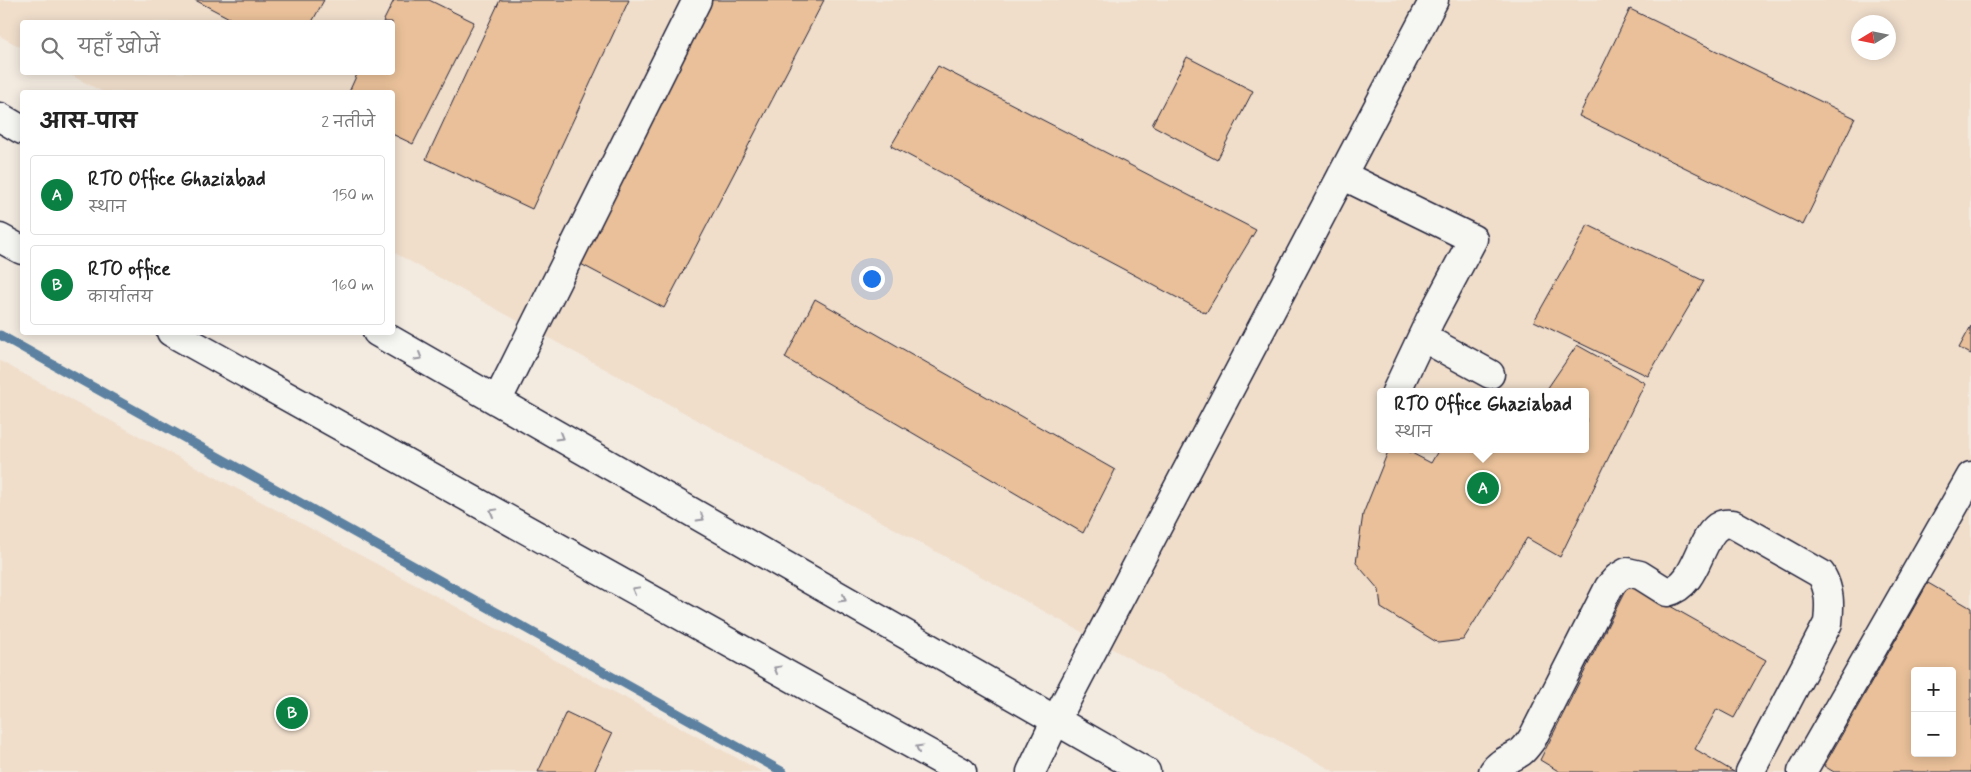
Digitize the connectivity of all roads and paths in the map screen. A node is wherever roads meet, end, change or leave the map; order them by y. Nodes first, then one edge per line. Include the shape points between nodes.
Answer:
1 (697, 0) edge
2 (1434, 0) edge
3 (0, 118) edge
4 (20, 129) edge
5 (1342, 175) junction
6 (0, 238) edge
7 (20, 249) edge
8 (176, 335) edge
9 (382, 335) edge
10 (1422, 337) junction
11 (1490, 374) dead end
12 (1398, 388) edge
13 (497, 401) junction
14 (1971, 476) edge
15 (1056, 720) junction
16 (962, 772) edge
17 (1031, 772) edge
18 (1146, 772) edge
19 (1493, 772) edge
20 (1750, 772) edge
21 (1802, 772) edge

1 - 13 street
2 - 5 street
3 - 4 street
5 - 10 street via 1473,239
5 - 15 street
6 - 7 street
16 -> 8 street
9 -> 13 street
10 - 11 street
10 - 12 street
13 -> 15 street
14 - 21 street
15 - 17 street
15 - 18 street
19 - 20 street via 1509,757 1522,752 1532,739 1608,587 1627,572 1640,575 1667,592 1677,590 1687,579 1714,529 1722,524 1732,524 1822,574 1830,601 1828,623

